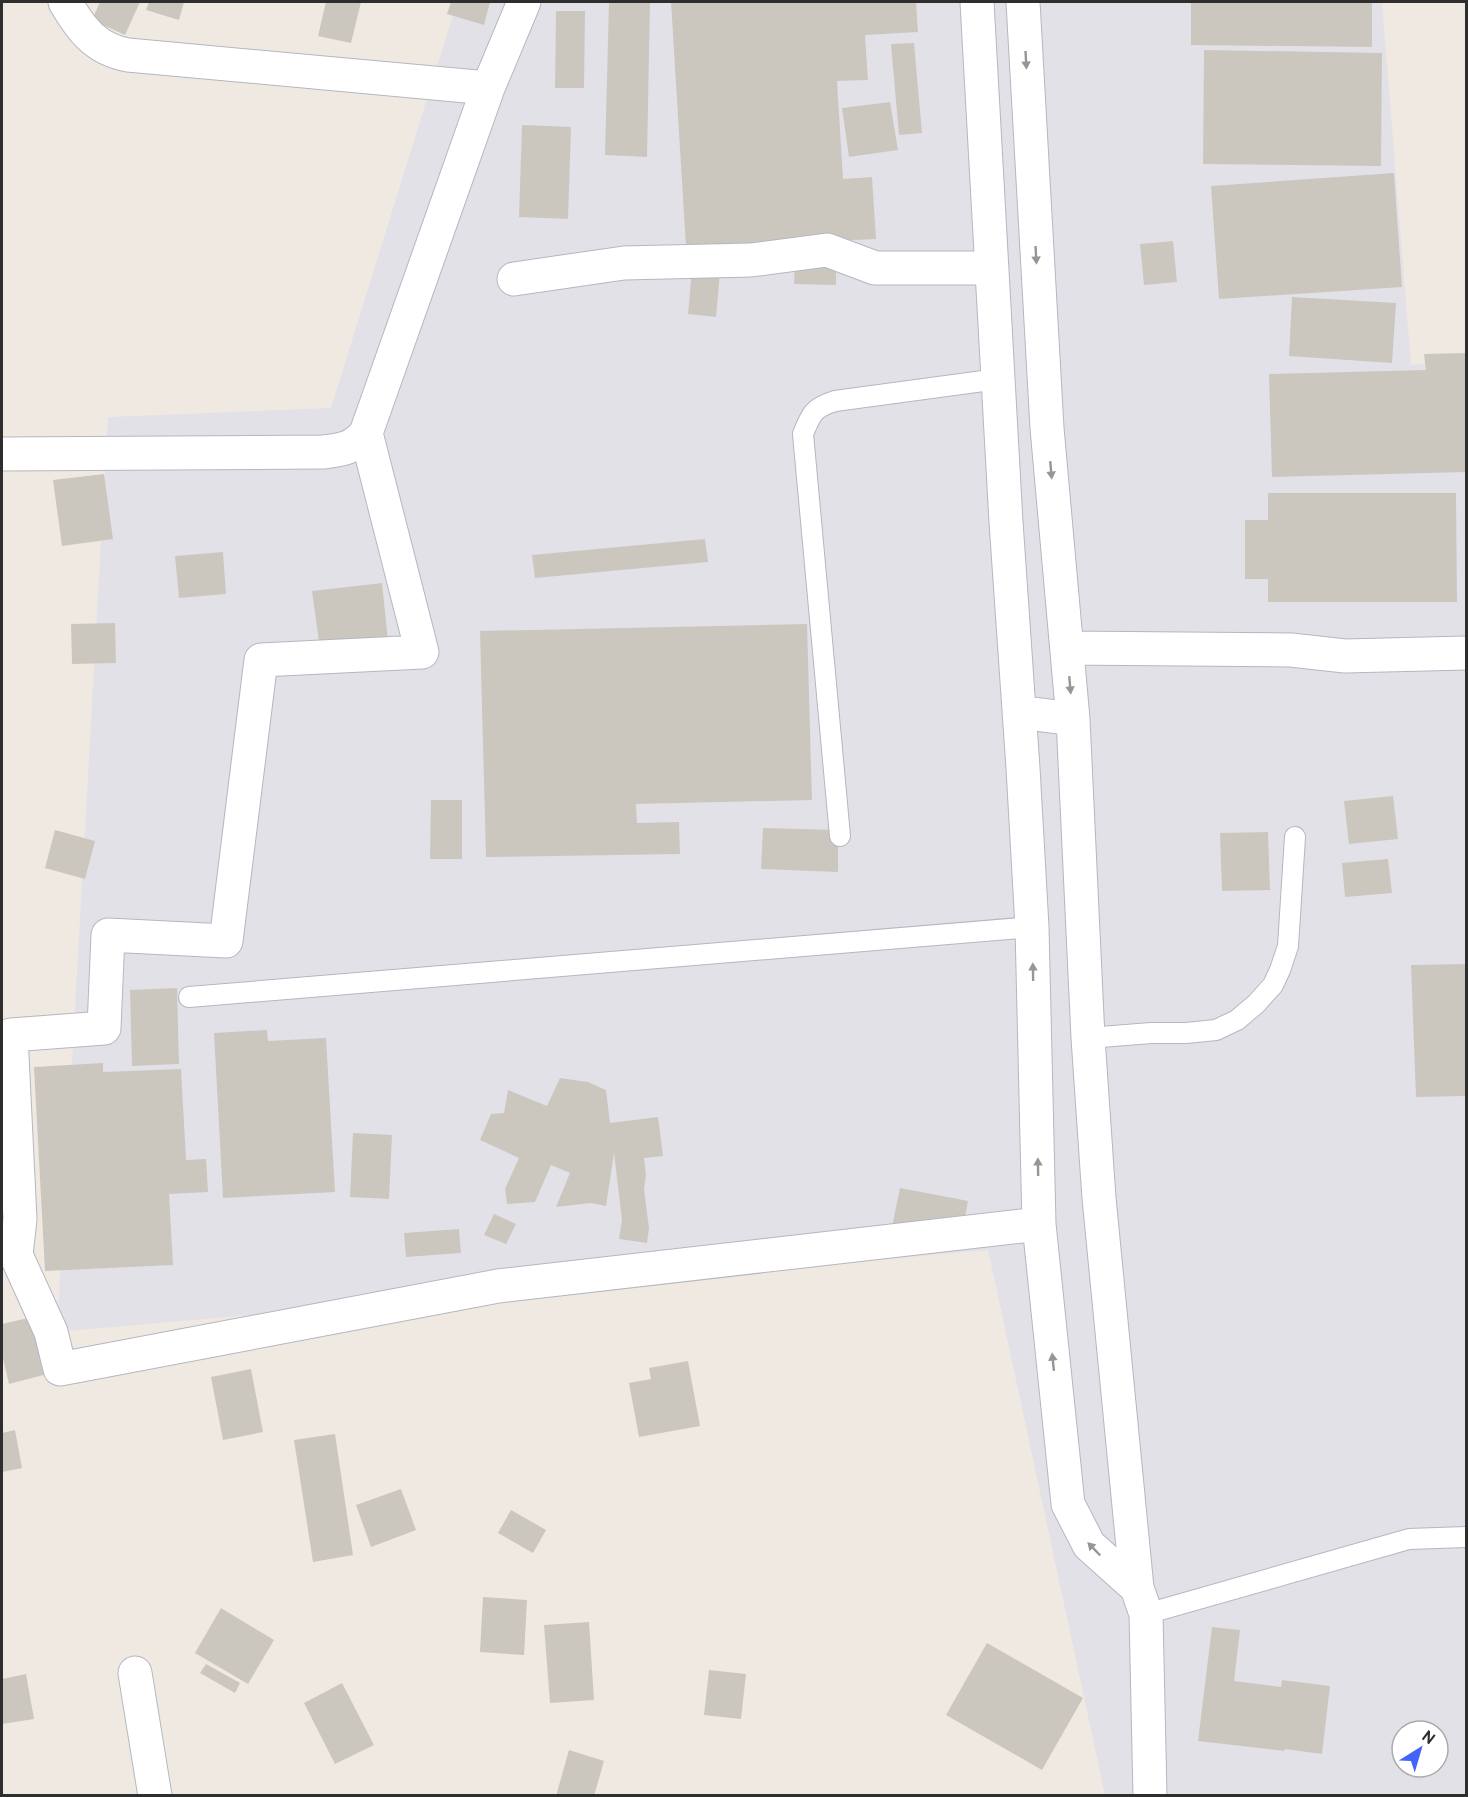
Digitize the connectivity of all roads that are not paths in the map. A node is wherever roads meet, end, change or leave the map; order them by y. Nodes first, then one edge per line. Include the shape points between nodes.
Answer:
1 (65, 2) edge
2 (524, 2) edge
3 (977, 2) edge
4 (1023, 2) edge
5 (488, 88) junction
6 (992, 268) junction
7 (514, 279) dead end
8 (998, 379) junction
9 (1000, 420) junction
10 (1047, 428) junction
11 (366, 433) junction
12 (2, 454) edge
13 (1067, 648) junction
14 (1467, 653) edge
15 (1019, 712) junction
16 (1073, 719) junction
17 (840, 836) dead end
18 (1295, 837) dead end
19 (1032, 927) junction
20 (189, 997) dead end
21 (1088, 1038) junction
22 (1039, 1224) junction
23 (1467, 1537) edge
24 (1141, 1601) junction
25 (135, 1673) dead end
26 (155, 1796) edge
27 (1150, 1796) edge

1 - 5 street via 96,43 113,52
2 - 5 street
3 - 6 street
4 -> 10 street
5 - 11 street
6 - 7 street via 874,268 826,250 751,260 624,263
6 - 8 street
8 - 9 street
8 - 17 lane via 835,401 821,405 811,414 803,434
9 - 10 street
9 - 15 street
10 -> 13 street
11 - 12 street via 357,444 323,452
11 - 22 street via 422,652 261,660 226,941 108,935 104,1028 11,1035 20,1220 16,1255 51,1332 60,1369 498,1286
13 - 14 street via 1291,650 1345,656
13 -> 16 street
15 - 16 street
15 - 19 street
16 - 21 street
18 - 21 lane via 1288,946 1273,985 1256,1004 1237,1020 1216,1030
19 - 20 lane
22 -> 19 street
21 - 24 street via 1100,1198
24 -> 22 street via 1089,1545 1068,1504
23 - 24 lane via 1409,1539
24 - 27 street
25 - 26 street

